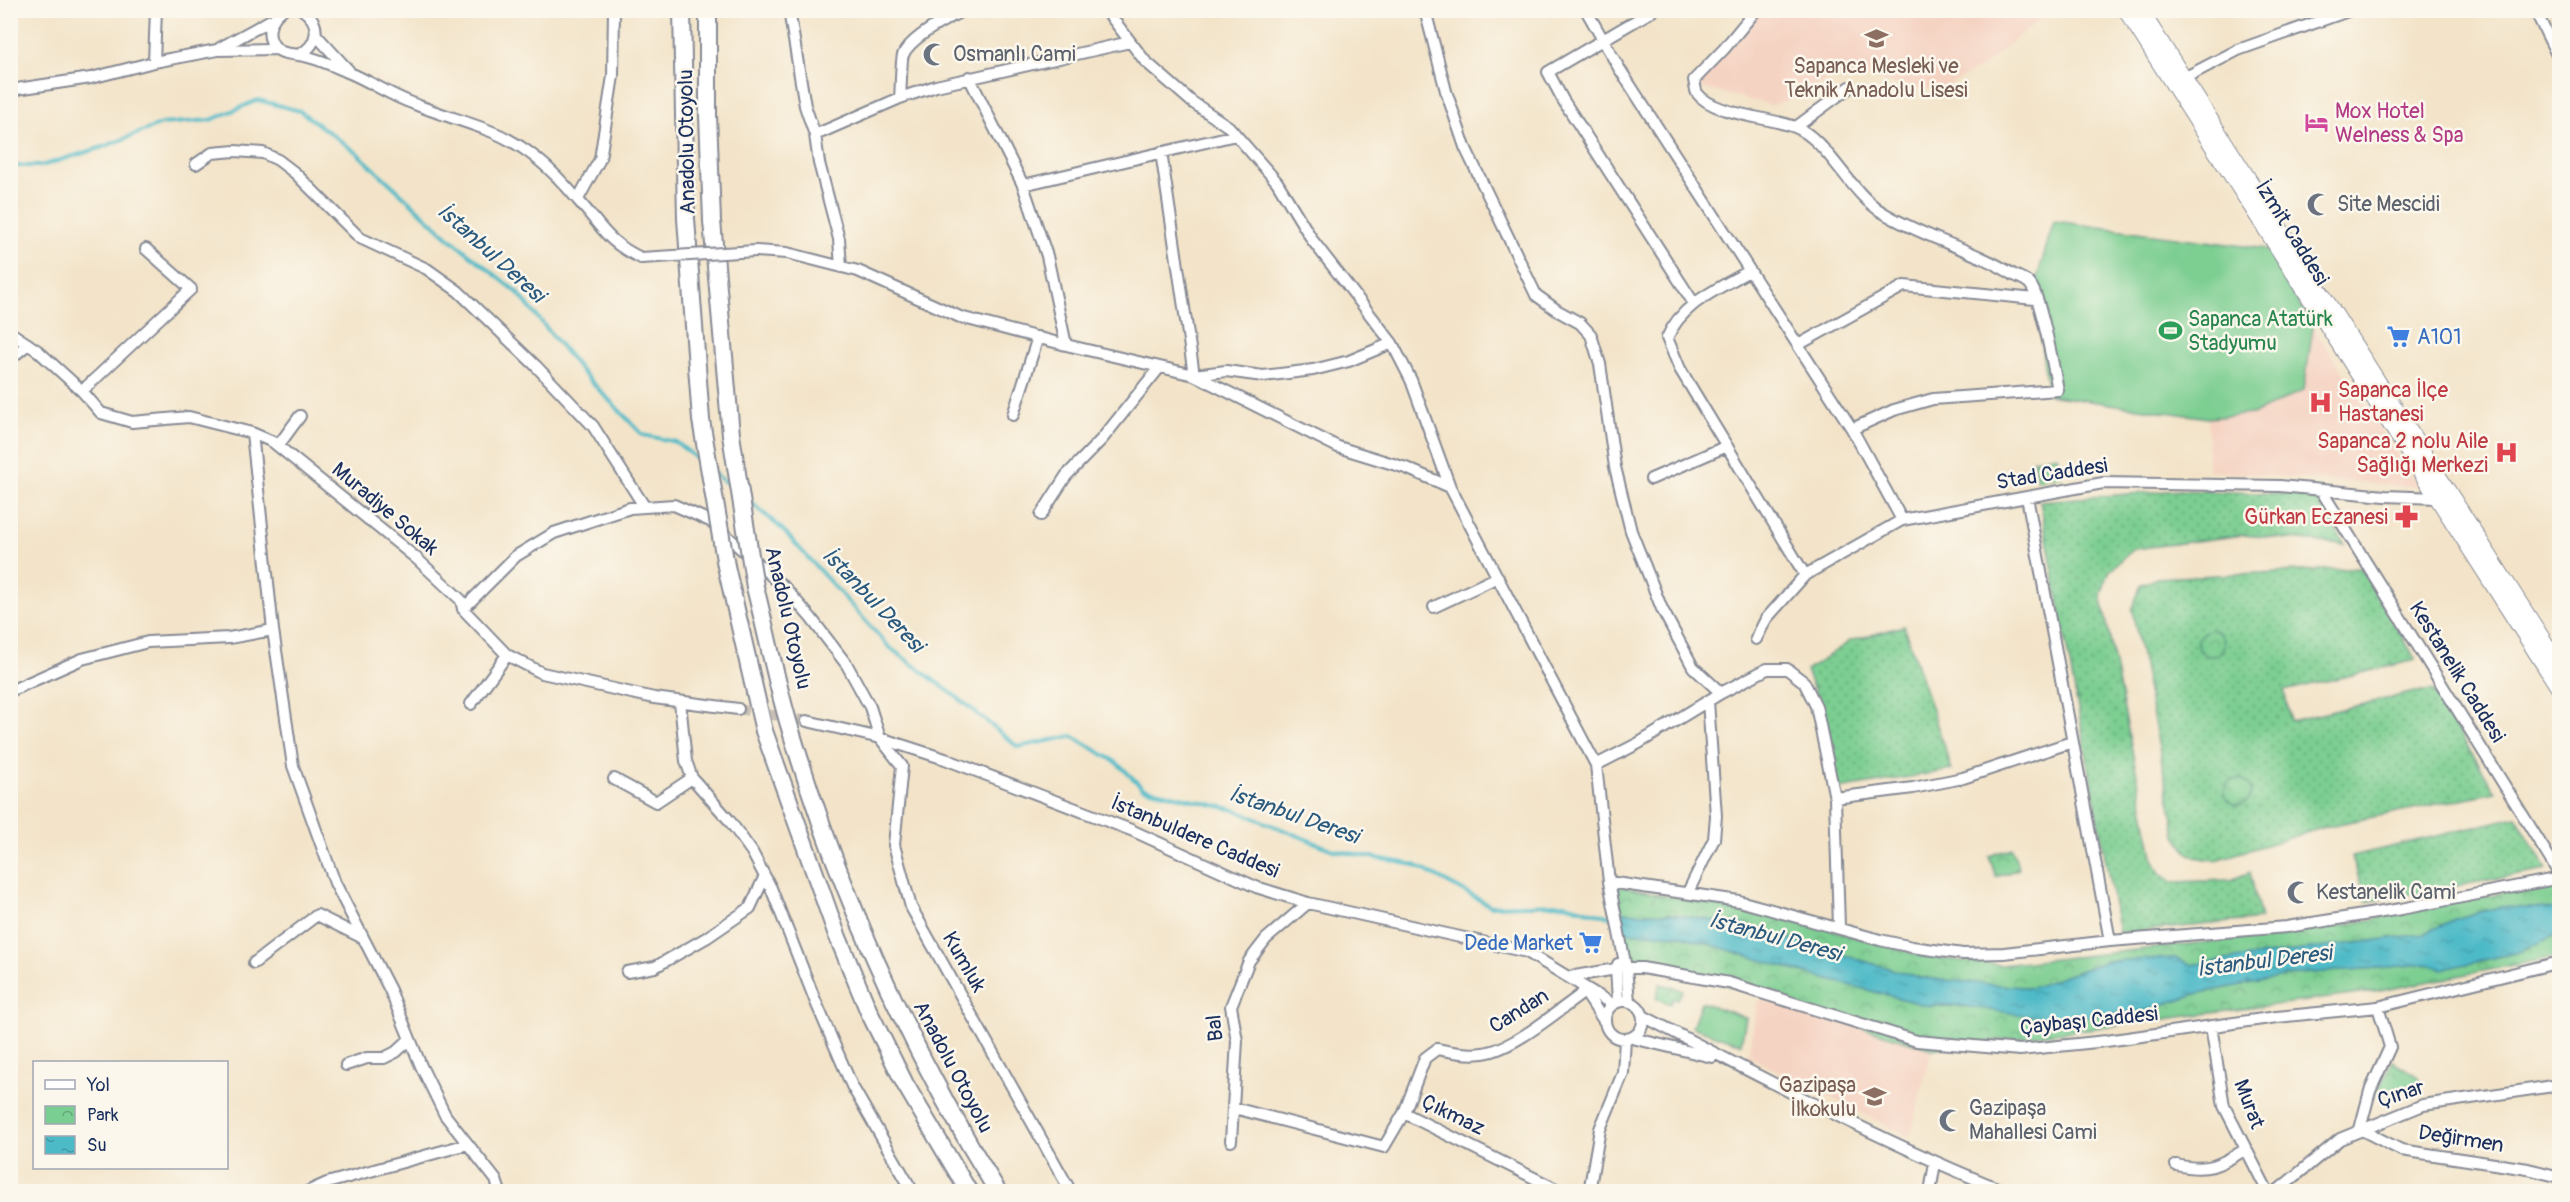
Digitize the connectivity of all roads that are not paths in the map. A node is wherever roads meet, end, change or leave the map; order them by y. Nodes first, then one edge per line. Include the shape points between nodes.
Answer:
1 (156, 10) edge
2 (282, 10) edge
3 (303, 10) edge
4 (317, 10) edge
5 (614, 10) edge
6 (682, 10) edge
7 (708, 10) edge
8 (789, 10) edge
9 (964, 10) edge
10 (1106, 10) edge
11 (1425, 10) edge
12 (1586, 10) edge
13 (1654, 10) edge
14 (1756, 10) edge
15 (2125, 10) edge
16 (2141, 10) edge
17 (2351, 10) edge
18 (2535, 10) edge
19 (272, 20) junction
20 (315, 29) junction
21 (1603, 40) junction
22 (1130, 42) junction
23 (276, 49) junction
24 (217, 50) junction
25 (298, 54) junction
26 (2559, 61) edge
27 (154, 62) junction
28 (351, 73) junction
29 (969, 77) junction
30 (2184, 78) junction
31 (1850, 87) dead end
32 (10, 90) edge
33 (900, 98) junction
34 (1796, 127) junction
35 (815, 135) junction
36 (1236, 135) junction
37 (1161, 152) junction
38 (196, 164) dead end
39 (1023, 185) junction
40 (578, 199) junction
41 (146, 249) dead end
42 (841, 267) junction
43 (1749, 271) junction
44 (2035, 298) junction
45 (1693, 302) junction
46 (10, 334) edge
47 (1038, 337) junction
48 (1392, 343) junction
49 (28, 344) junction
50 (1066, 345) junction
51 (1798, 345) junction
52 (10, 359) edge
53 (1159, 368) junction
54 (1194, 375) junction
55 (82, 391) junction
56 (1013, 415) dead end
57 (300, 416) dead end
58 (1852, 429) junction
59 (252, 433) junction
60 (278, 446) junction
61 (1727, 446) junction
62 (1651, 479) dead end
63 (1450, 487) junction
64 (2321, 490) junction
65 (2027, 497) junction
66 (2437, 498) junction
67 (644, 506) junction
68 (1041, 515) dead end
69 (1902, 520) junction
70 (1804, 575) junction
71 (1498, 577) junction
72 (1434, 607) dead end
73 (463, 609) junction
74 (273, 630) junction
75 (1756, 639) dead end
76 (507, 655) junction
77 (2559, 665) edge
78 (10, 691) edge
79 (2559, 691) edge
80 (1721, 693) junction
81 (1708, 701) junction
82 (680, 702) junction
83 (471, 704) dead end
84 (738, 709) tunnel mouth
85 (807, 721) tunnel mouth
86 (880, 738) junction
87 (2072, 742) junction
88 (1596, 765) junction
89 (614, 778) dead end
90 (692, 778) junction
91 (1835, 798) junction
92 (2559, 876) edge
93 (764, 878) junction
94 (1609, 882) junction
95 (1688, 892) junction
96 (1308, 903) junction
97 (1839, 927) junction
98 (364, 938) junction
99 (2110, 941) junction
100 (2559, 962) edge
101 (254, 963) dead end
102 (1621, 968) junction
103 (627, 972) dead end
104 (1569, 977) junction
105 (1586, 991) junction
106 (1620, 1002) junction
107 (2378, 1007) junction
108 (1643, 1016) junction
109 (1604, 1021) junction
110 (2211, 1026) junction
111 (1613, 1036) junction
112 (410, 1039) junction
113 (1629, 1039) junction
114 (1730, 1061) junction
115 (346, 1065) dead end
116 (1623, 1073) junction
117 (2559, 1085) edge
118 (1234, 1108) junction
119 (1404, 1113) junction
120 (2360, 1129) junction
121 (1231, 1141) dead end
122 (468, 1144) junction
123 (2246, 1149) junction
124 (1935, 1163) junction
125 (2176, 1165) dead end
126 (2559, 1177) edge
127 (307, 1191) edge
128 (500, 1191) edge
129 (913, 1191) edge
130 (969, 1191) edge
131 (998, 1191) edge
132 (1071, 1191) edge
133 (1562, 1191) edge
134 (1590, 1191) edge
135 (1930, 1191) edge
136 (2007, 1191) edge
137 (2268, 1191) edge
138 (2276, 1191) edge

1 - 27 street
2 - 19 street
3 - 20 street
4 - 20 street
5 - 40 street via 613,76 600,159
6 - 130 highway, Anadolu Otoyolu, bridge via 686,219 701,420 726,567 764,731 837,935 869,1012 905,1084
7 - 131 highway, Anadolu Otoyolu, bridge via 712,221 731,435 755,587 790,728 860,925 892,1002 968,1144
8 - 35 street via 805,106
9 - 33 street via 945,19 902,55
10 - 22 street
11 - 80 street via 1465,147 1526,276 1536,295 1580,323 1591,335 1600,364 1615,467 1631,531 1662,609 1693,667
12 - 21 street
13 - 21 street
14 - 34 street via 1694,80 1696,91 1706,101 1729,110
15 - 66 main road, İzmit Caddesi
16 - 30 main road, İzmit Caddesi
17 - 30 street via 2238,50
18 - 26 street
19 - 23 street via 269,35
19 - 24 street
20 - 25 street via 311,46
20 - 28 street
21 - 43 street
21 - 45 street via 1548,72
22 - 29 street
22 - 36 street via 1145,61
23 - 24 street
23 - 25 street
24 - 27 street
25 - 28 street
27 - 32 street via 91,78
28 - 40 street via 411,103 510,139 533,154
29 - 33 street
29 - 39 street
30 - 77 main road, İzmit Caddesi
31 - 34 street
33 - 35 street
34 - 44 street via 1881,211 2000,266 2030,284
35 - 42 street
36 - 37 street
36 - 48 street via 1277,182 1313,241
37 - 39 street
37 - 54 street
38 - 67 street via 212,153 263,153 295,173 360,238 427,269 458,291 593,426
39 - 50 street via 1047,256
40 - 42 street, bridge via 607,236 620,248 641,258 756,251 787,253
41 - 55 street via 191,289
42 - 47 street via 960,317
43 - 45 street
43 - 51 street
44 - 51 street via 1904,286
44 - 58 street via 2058,390 1933,399 1894,410
45 - 61 street via 1672,325 1667,338 1680,369
46 - 49 street, Muradiye Sokak
47 - 50 street
47 - 56 street
48 - 54 street via 1349,361 1313,370 1263,376 1226,371
48 - 63 street via 1411,380
49 - 52 street
49 - 55 street, Muradiye Sokak
50 - 53 street
51 - 58 street
53 - 54 street
53 - 68 street via 1102,439 1066,476
54 - 63 street via 1338,447 1406,468
55 - 59 street, Muradiye Sokak via 101,412 132,422 189,417
57 - 60 street
58 - 69 street
59 - 60 street, Muradiye Sokak
59 - 74 street
60 - 73 street, Muradiye Sokak via 416,558 461,600
61 - 62 street
61 - 70 street
63 - 71 street
64 - 65 street, Stad Caddesi via 2103,483
64 - 66 street, Stad Caddesi
64 - 92 street, Kestanelik Caddesi
65 - 69 street, Stad Caddesi
65 - 87 street
66 - 79 main road, İzmit Caddesi
67 - 73 street via 595,518 539,541 516,556
67 - 86 street via 674,505 710,521 785,588 847,665 870,707
69 - 70 street, Stad Caddesi
70 - 75 street, Stad Caddesi via 1766,620
71 - 72 street
71 - 88 street
73 - 76 street, Muradiye Sokak
74 - 78 street via 229,638 148,642 82,659
74 - 98 street via 293,766 335,883
76 - 82 street, Muradiye Sokak via 542,673
76 - 83 street
80 - 81 street
80 - 91 street via 1767,669 1787,669 1804,682 1816,706
81 - 88 street
81 - 95 street via 1714,839
82 - 84 street, Muradiye Sokak
82 - 90 street via 686,761
85 - 86 street, İstanbuldere Caddesi
86 - 96 street, İstanbuldere Caddesi via 1131,830 1256,887
86 - 132 street, Kumluk via 902,766 894,845 911,907
87 - 91 street via 1963,777
87 - 99 street
88 - 94 street
89 - 90 street via 656,802
90 - 93 street via 747,844
91 - 97 street
92 - 99 street via 2401,909 2287,927
93 - 103 street via 750,908 655,967
93 - 129 street via 852,1086
94 - 95 street
94 - 102 street
95 - 97 street
96 - 104 street, İstanbuldere Caddesi via 1527,952
96 - 118 street, Bal via 1266,939 1249,961 1231,1006 1237,1041
97 - 99 street via 1912,947 1962,954
98 - 101 street via 317,915
98 - 112 street
100 - 107 street, Çaybaşı Caddesi
102 - 104 street
102 - 106 street
102 - 110 street, Çaybaşı Caddesi via 1728,982 1917,1041 1970,1047 2020,1050
104 - 105 street, İstanbuldere Caddesi
104 - 106 street, İstanbuldere Caddesi
105 - 109 street, İstanbuldere Caddesi
105 - 119 street, Candan via 1525,1035 1486,1053 1437,1049 1425,1058
106 - 108 street via 1636,1005
106 - 109 street via 1608,1009
107 - 110 street, Çaybaşı Caddesi
107 - 120 street via 2390,1047 2370,1091
108 - 113 street via 1641,1029
108 - 114 street
109 - 111 street
110 - 123 street, Murat via 2224,1106
111 - 113 street
111 - 116 street
112 - 115 street via 384,1058 367,1058
112 - 122 street via 445,1115
113 - 114 street
113 - 116 street
114 - 124 street
116 - 134 street via 1600,1129
117 - 120 street, Çınar via 2423,1105
118 - 119 street, Çıkmaz via 1384,1147
118 - 121 street, Bal
119 - 133 street, Çıkmaz
120 - 126 street, Değirmen via 2401,1150
120 - 138 street, Çınar via 2340,1139
122 - 127 street
122 - 128 street
123 - 125 street via 2217,1167 2197,1170
123 - 137 street, Murat
124 - 135 street
124 - 136 street

